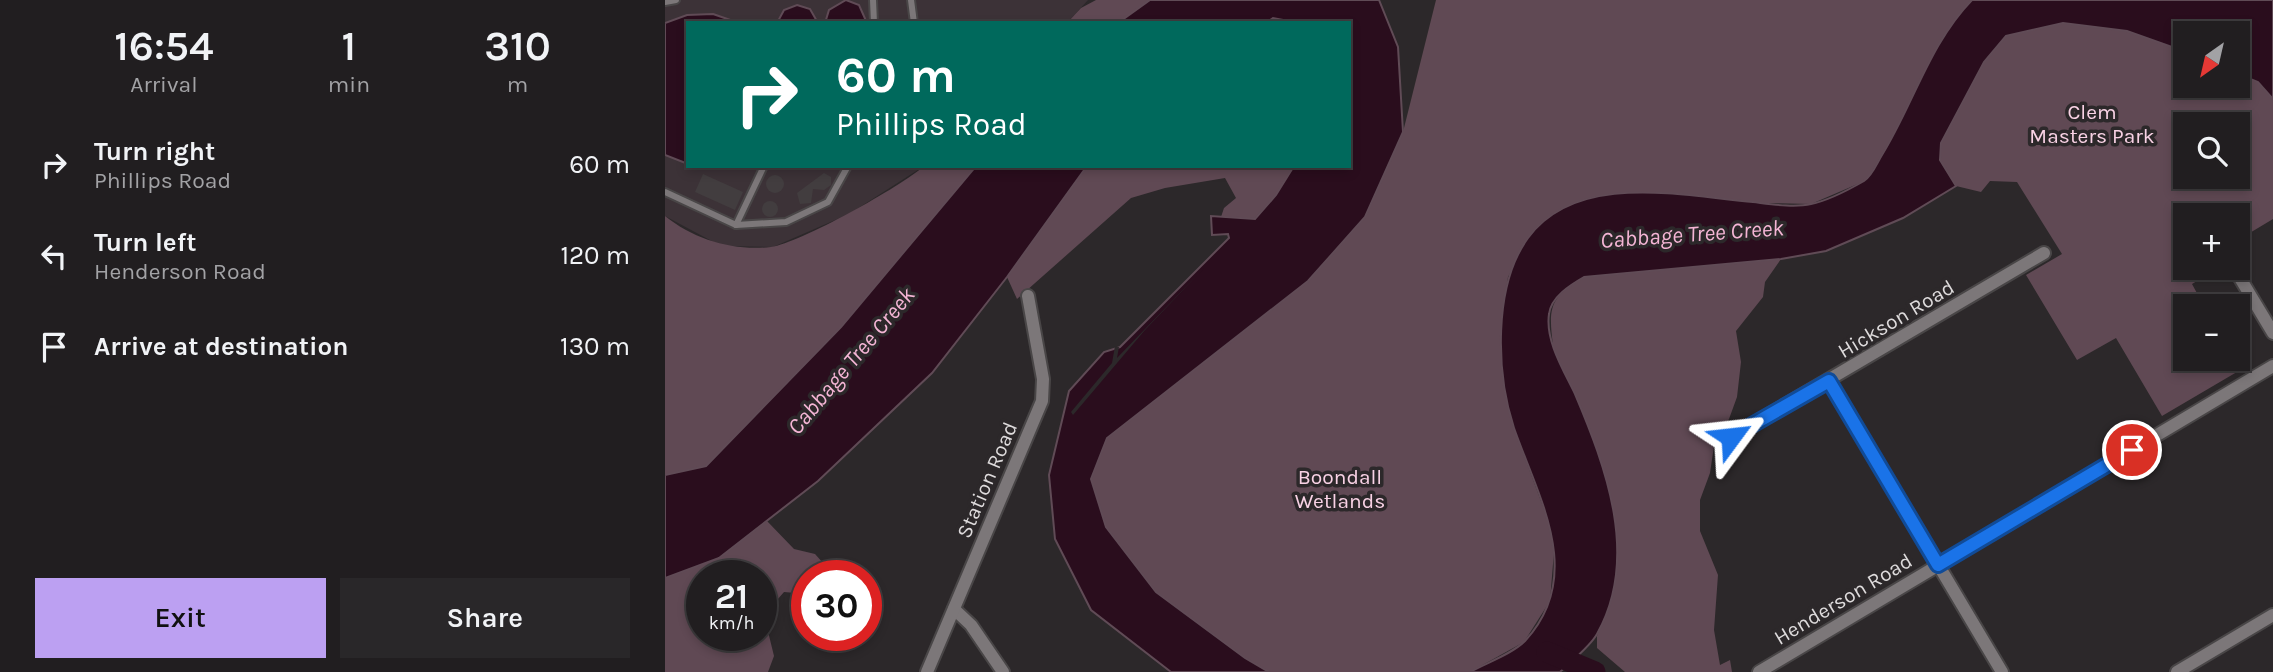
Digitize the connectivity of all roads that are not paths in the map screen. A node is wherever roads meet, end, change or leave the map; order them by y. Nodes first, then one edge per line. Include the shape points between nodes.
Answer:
1 (676, 0) edge
2 (873, 0) edge
3 (911, 0) edge
4 (665, 2) edge
5 (874, 21) edge
6 (914, 21) edge
7 (763, 168) edge
8 (847, 168) edge
9 (665, 192) edge
10 (736, 226) junction
11 (2044, 253) dead end
12 (2241, 280) edge
13 (1028, 296) dead end
14 (2273, 333) edge
15 (2273, 366) edge
16 (1829, 381) junction
17 (1731, 437) dead end
18 (1938, 565) junction
19 (954, 609) junction
20 (2273, 615) edge
21 (927, 672) edge
22 (1003, 672) edge
23 (1759, 672) edge
24 (2002, 672) edge
25 (2177, 672) edge

1 - 4 lane
2 - 5 lane
3 - 6 lane
7 - 10 lane
8 - 10 lane via 828,202 786,222
9 - 10 lane
11 - 16 street, Hickson Road
12 - 14 street
13 - 19 street, Station Road via 1043,379 1042,401
15 - 18 street, Henderson Road
16 - 17 street, Hickson Road
16 - 18 street
18 - 23 street, Henderson Road
18 - 24 street
19 - 21 street, Station Road
19 - 22 street via 971,625
20 - 25 street

